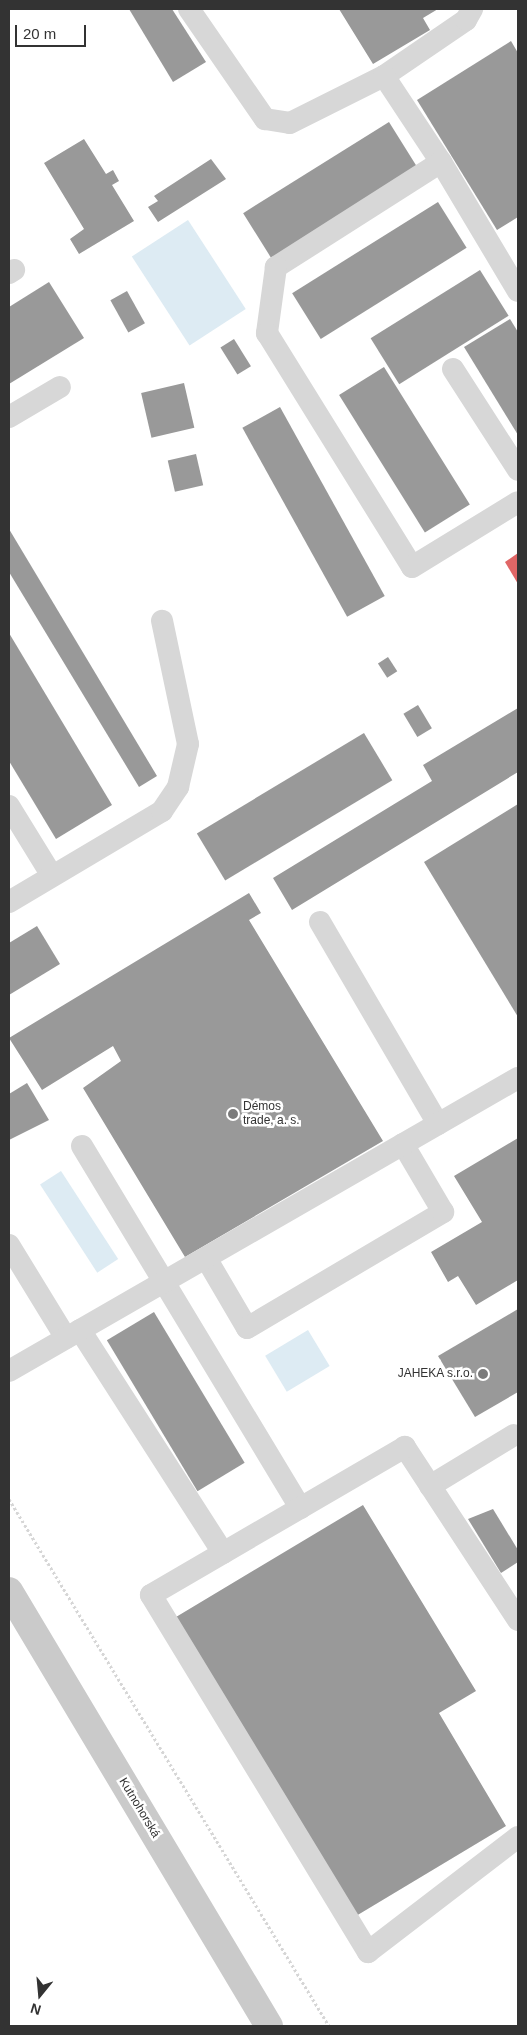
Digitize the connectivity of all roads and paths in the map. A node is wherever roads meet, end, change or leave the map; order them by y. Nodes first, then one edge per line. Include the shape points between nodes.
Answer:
1 (189, 9) edge
2 (472, 9) edge
3 (384, 76) junction
4 (441, 162) junction
5 (518, 291) edge
6 (453, 369) dead end
7 (60, 387) dead end
8 (9, 417) edge
9 (518, 470) edge
10 (518, 502) edge
11 (162, 621) dead end
12 (9, 806) edge
13 (52, 876) junction
14 (9, 902) edge
15 (320, 922) dead end
16 (518, 1078) edge
17 (438, 1124) junction
18 (403, 1144) junction
19 (82, 1146) dead end
20 (9, 1245) edge
21 (206, 1258) junction
22 (164, 1282) junction
23 (73, 1334) junction
24 (10, 1368) edge
25 (514, 1435) dead end
26 (430, 1486) junction
27 (9, 1499) edge
28 (300, 1508) junction
29 (223, 1553) junction
30 (9, 1591) edge
31 (518, 1620) edge
32 (518, 1836) edge
33 (269, 2026) edge
34 (329, 2026) edge

1 - 3 lane via 265,119 290,123
2 - 3 lane via 466,20
3 - 4 lane
4 - 5 lane
4 - 10 lane via 276,267 266,333 412,568
6 - 9 lane
7 - 8 lane
11 - 13 lane via 188,744 178,787 162,811
12 - 13 lane
13 - 14 lane
15 - 17 lane
16 - 17 lane
17 - 18 lane
18 - 21 lane
18 - 21 lane via 443,1212 247,1328
19 - 22 lane
20 - 23 lane
21 - 22 lane
22 - 23 lane
22 - 28 lane
23 - 24 lane
23 - 29 lane
25 - 26 lane
26 - 28 lane via 405,1447
26 - 31 lane
27 - 34 path
28 - 29 lane
29 - 32 lane via 151,1595 368,1952
30 - 33 main road, Kutnohorská

